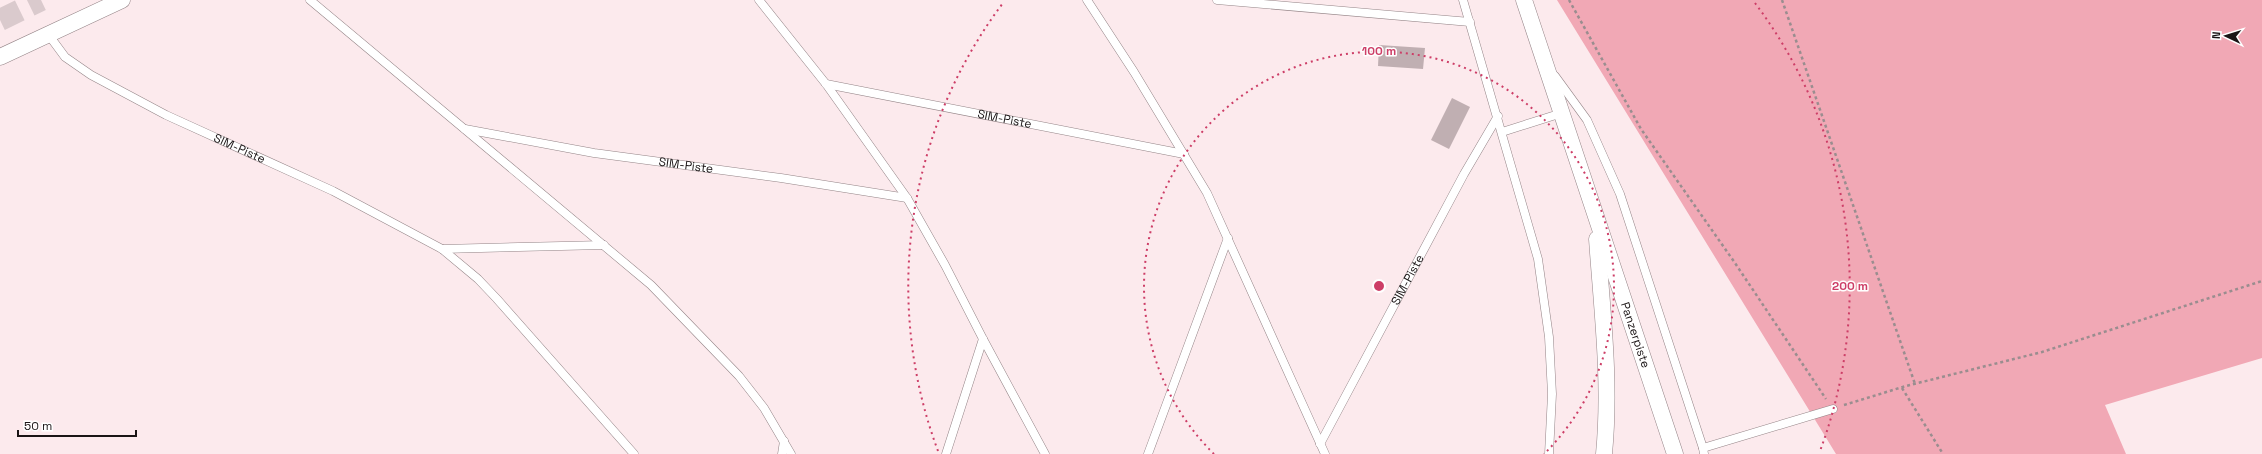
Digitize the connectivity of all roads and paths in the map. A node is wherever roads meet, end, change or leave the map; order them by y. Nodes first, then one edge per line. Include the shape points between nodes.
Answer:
1 (122, 0) edge
2 (310, 0) edge
3 (759, 0) edge
4 (1087, 0) edge
5 (1216, 0) edge
6 (1463, 0) edge
7 (1524, 0) edge
8 (1569, 0) edge
9 (1782, 0) edge
10 (1470, 22) junction
11 (48, 34) junction
12 (0, 57) edge
13 (1545, 63) junction
14 (826, 84) junction
15 (1562, 113) junction
16 (1498, 116) junction
17 (464, 129) junction
18 (1502, 132) junction
19 (1184, 154) junction
20 (907, 198) junction
21 (1596, 215) junction
22 (1228, 238) junction
23 (604, 245) junction
24 (442, 249) junction
25 (2262, 281) edge
26 (983, 339) junction
27 (1915, 384) junction
28 (1902, 388) junction
29 (1833, 409) junction
30 (784, 441) junction
31 (1320, 444) junction
32 (1704, 451) edge
33 (634, 454) edge
34 (782, 454) edge
35 (791, 454) edge
36 (946, 454) edge
37 (1045, 454) edge
38 (1148, 454) edge
39 (1325, 454) edge
40 (1549, 454) edge
41 (1604, 454) edge
42 (1675, 454) edge
43 (1943, 454) edge

1 - 11 street
2 - 17 lane, SIM-Piste
3 - 14 lane
4 - 19 lane
5 - 10 lane
6 - 10 lane
7 - 13 street, Panzerpiste
8 - 29 path via 1641,129
9 - 27 path
10 - 16 lane
11 - 12 street
11 - 24 lane, SIM-Piste via 65,56 91,75 166,115 333,191
13 - 15 street, Panzerpiste
13 - 32 lane via 1587,120 1620,194
14 - 19 lane, SIM-Piste
14 - 20 lane
15 - 18 lane
15 - 21 street, Panzerpiste
16 - 18 lane
16 - 31 lane, SIM-Piste via 1464,174
17 - 20 lane, SIM-Piste via 594,153
17 - 23 lane, SIM-Piste
18 - 40 lane via 1532,233 1544,291 1552,394
19 - 22 lane via 1207,193
20 - 26 lane via 946,265
21 - 41 street, Panzerpiste via 1606,354
21 - 42 street, Panzerpiste
22 - 31 lane
22 - 38 lane
23 - 24 lane, SIM-Piste
23 - 30 lane, SIM-Piste via 651,285 733,371 764,408
24 - 33 lane, SIM-Piste via 478,279 497,299
25 - 27 path via 2042,352
26 - 36 lane
26 - 37 lane
27 - 28 path
28 - 29 path
28 - 43 path
29 - 32 lane
30 - 34 lane
30 - 35 lane, SIM-Piste
31 - 39 lane

